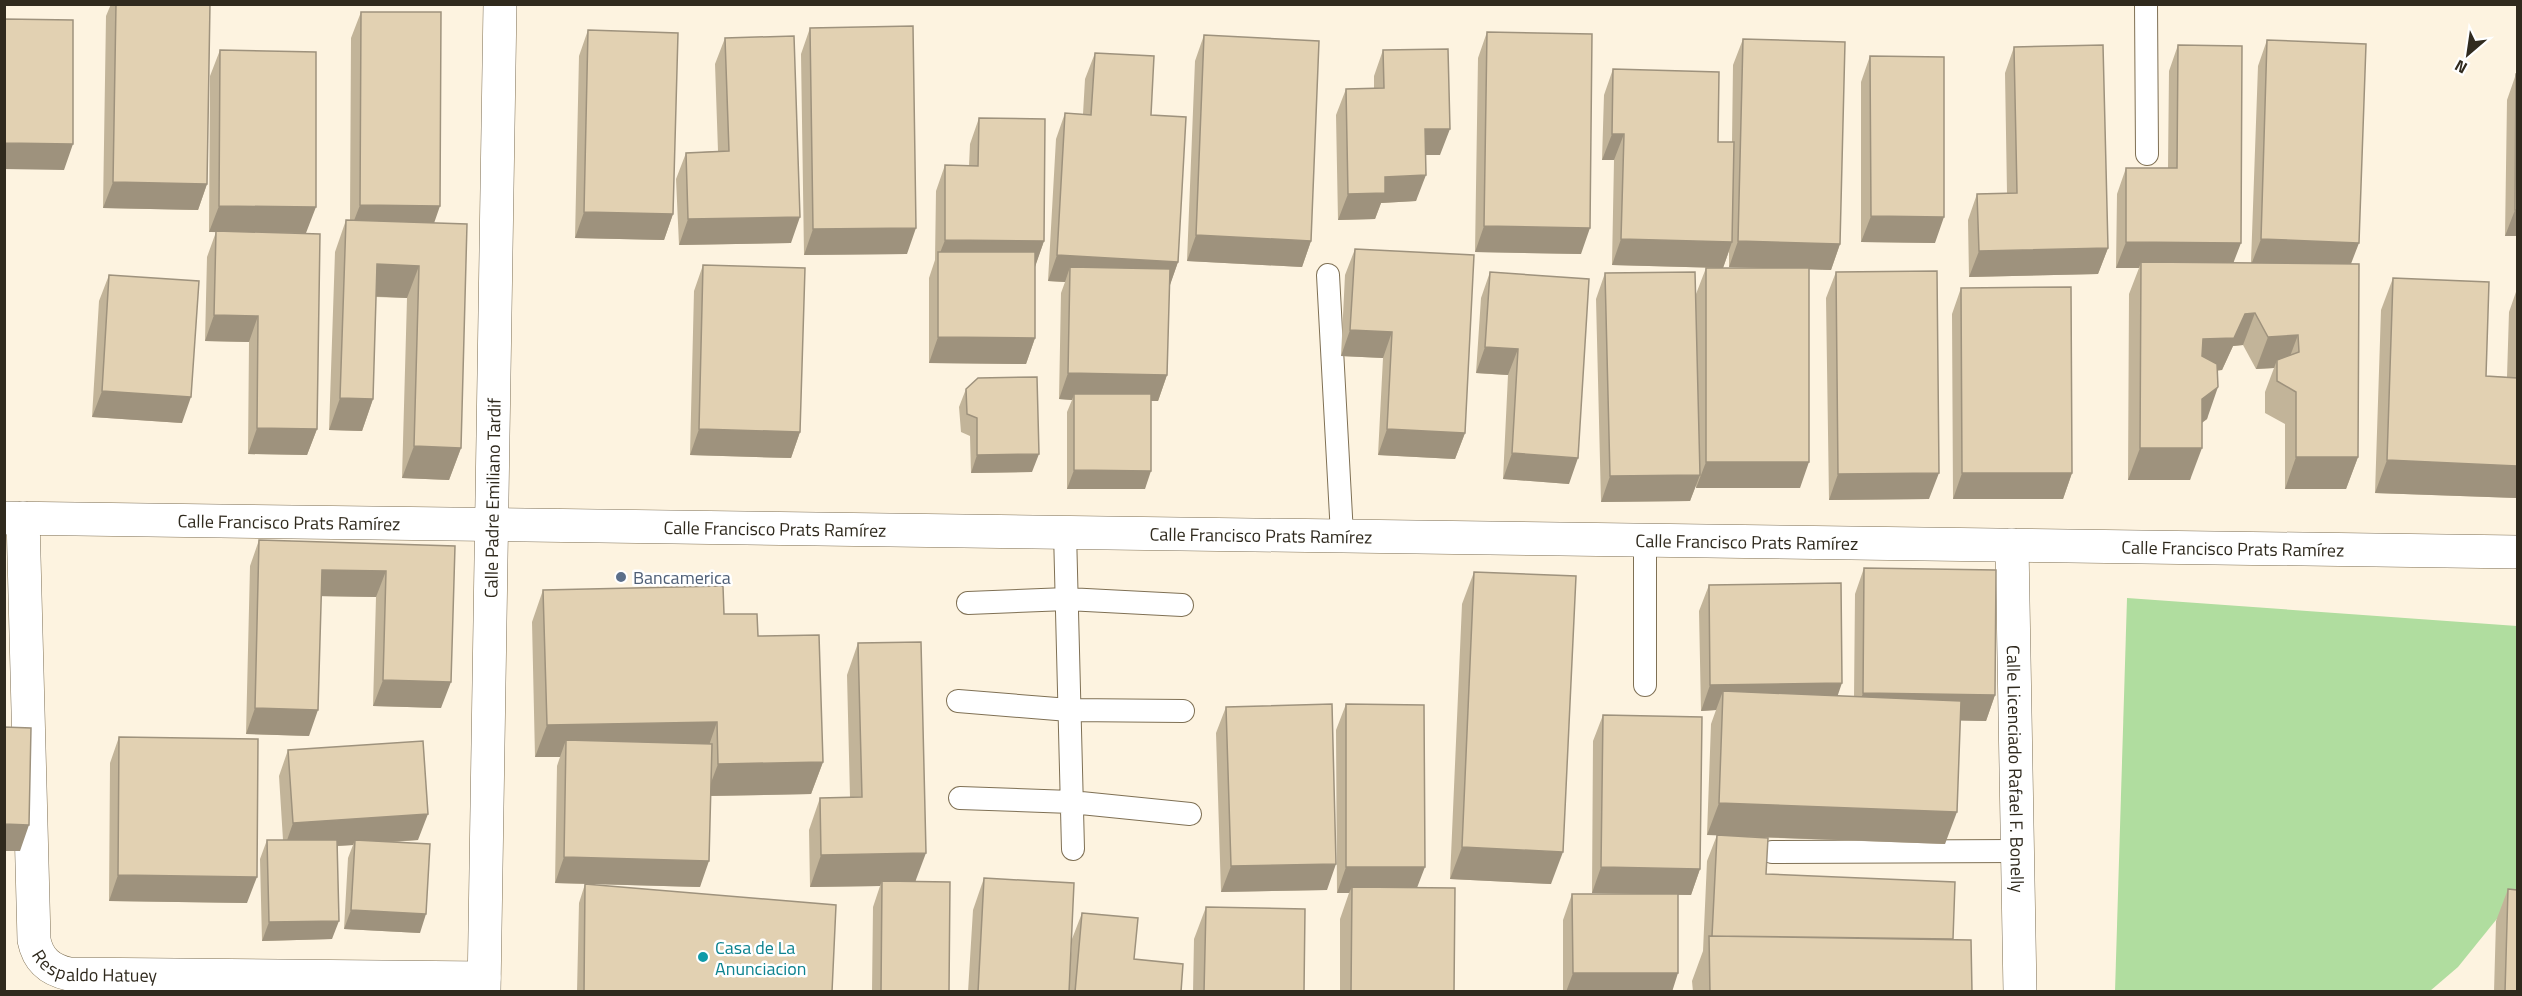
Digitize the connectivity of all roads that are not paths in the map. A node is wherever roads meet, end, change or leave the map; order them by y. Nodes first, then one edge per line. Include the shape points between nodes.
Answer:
1 (500, 4) edge
2 (2146, 4) edge
3 (2147, 154) dead end
4 (1328, 275) dead end
5 (14, 518) edge
6 (490, 524) junction
7 (1065, 532) junction
8 (1342, 535) junction
9 (1645, 540) junction
10 (2012, 545) junction
11 (2517, 552) edge
12 (1067, 598) junction
13 (968, 603) dead end
14 (1182, 605) dead end
15 (1646, 686) dead end
16 (958, 700) dead end
17 (1070, 710) junction
18 (1183, 711) dead end
19 (960, 798) dead end
20 (1071, 802) junction
21 (1190, 814) dead end
22 (1073, 849) dead end
23 (2018, 851) junction
24 (1772, 852) dead end
25 (484, 985) edge
26 (2020, 992) edge

1 - 6 street, Calle Padre Emiliano Tardif
2 - 3 lane
4 - 8 lane
5 - 6 street, Calle Francisco Prats Ramírez
5 - 25 street, Respaldo Hatuey via 34,940 45,963 69,974
6 - 7 street, Calle Francisco Prats Ramírez
6 - 25 street, Calle Padre Emiliano Tardif
7 - 8 street, Calle Francisco Prats Ramírez
7 - 12 lane
8 - 9 street, Calle Francisco Prats Ramírez
9 - 10 street, Calle Francisco Prats Ramírez
9 - 15 lane
10 - 11 street, Calle Francisco Prats Ramírez
10 - 23 street, Calle Licenciado Rafael F. Bonelly
12 - 13 lane
12 - 14 lane
12 - 17 lane
16 - 17 lane
17 - 18 lane
17 - 20 lane
19 - 20 lane
20 - 21 lane
20 - 22 lane
23 - 24 lane
23 - 26 street, Calle Licenciado Rafael F. Bonelly

